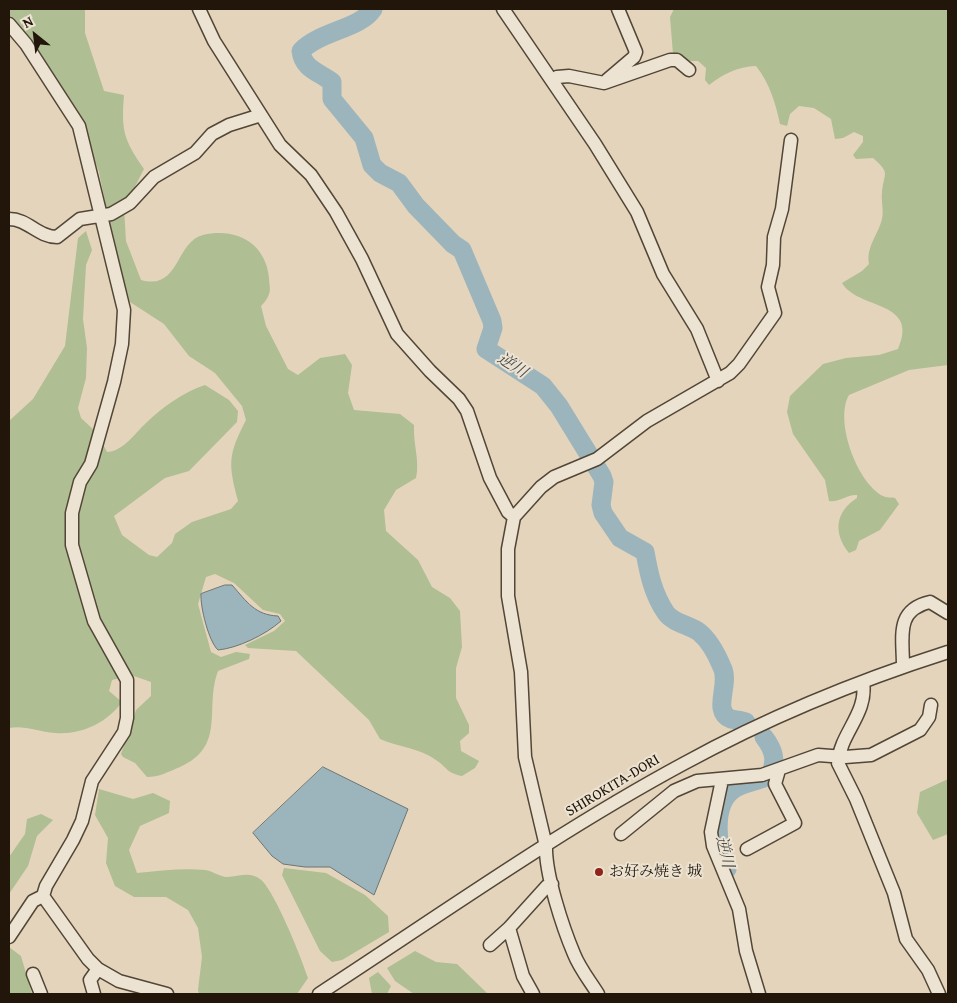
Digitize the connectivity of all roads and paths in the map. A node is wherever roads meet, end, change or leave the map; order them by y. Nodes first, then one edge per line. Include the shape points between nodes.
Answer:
1 (199, 9) edge
2 (503, 9) edge
3 (618, 9) edge
4 (9, 24) edge
5 (690, 70) dead end
6 (553, 80) junction
7 (604, 83) junction
8 (261, 115) junction
9 (791, 140) dead end
10 (102, 216) junction
11 (9, 218) edge
12 (718, 381) junction
13 (514, 517) junction
14 (948, 613) edge
15 (948, 652) edge
16 (903, 666) junction
17 (863, 682) junction
18 (931, 705) dead end
19 (839, 755) junction
20 (779, 770) junction
21 (722, 780) junction
22 (621, 834) dead end
23 (546, 846) junction
24 (747, 848) dead end
25 (552, 884) junction
26 (43, 896) junction
27 (509, 928) junction
28 (9, 937) edge
29 (490, 945) dead end
30 (98, 969) junction
31 (33, 974) dead end
32 (41, 994) edge
33 (94, 994) edge
34 (167, 994) edge
35 (319, 994) edge
36 (533, 994) edge
37 (598, 994) edge
38 (760, 994) edge
39 (939, 994) edge

1 - 8 street via 214,40
2 - 6 street
3 - 7 street via 636,52
4 - 10 street via 26,44 79,126
5 - 7 street via 677,60 670,60
6 - 7 street via 569,76
6 - 12 street via 637,212 663,274 697,329
8 - 10 street via 212,134 195,152 154,177 130,203
8 - 13 street via 280,145 311,175 336,212 398,334 467,411 495,489
9 - 12 street via 768,287 775,313 739,364
10 - 11 street via 80,219 57,237 42,234 18,219
10 - 26 street via 124,310 122,344 93,456 80,482 72,513 72,544 94,621 127,680 127,718 124,732 92,781 82,821
12 - 13 street via 647,421 595,460 554,477
13 - 23 street via 508,549 508,596 521,672 525,757
14 - 16 street via 930,602 911,609 904,618
15 - 16 street, SHIROKITA-DORI
16 - 17 street, SHIROKITA-DORI
17 - 19 street via 863,705
17 - 23 street, SHIROKITA-DORI via 802,706 684,763
18 - 19 street via 925,725 910,737 871,755
19 - 20 street via 818,755
19 - 39 street via 840,770 856,799 894,893 906,939 928,970
20 - 21 street
20 - 24 street via 775,784 795,823
21 - 22 street via 684,785
21 - 38 street via 711,832 712,846 739,909 746,951
23 - 25 street
23 - 35 street, SHIROKITA-DORI
25 - 27 street
25 - 37 street via 574,954
26 - 28 street via 33,901
26 - 30 street
27 - 29 street
27 - 36 street via 523,976
30 - 33 street via 90,980
30 - 34 street via 119,981
31 - 32 street

